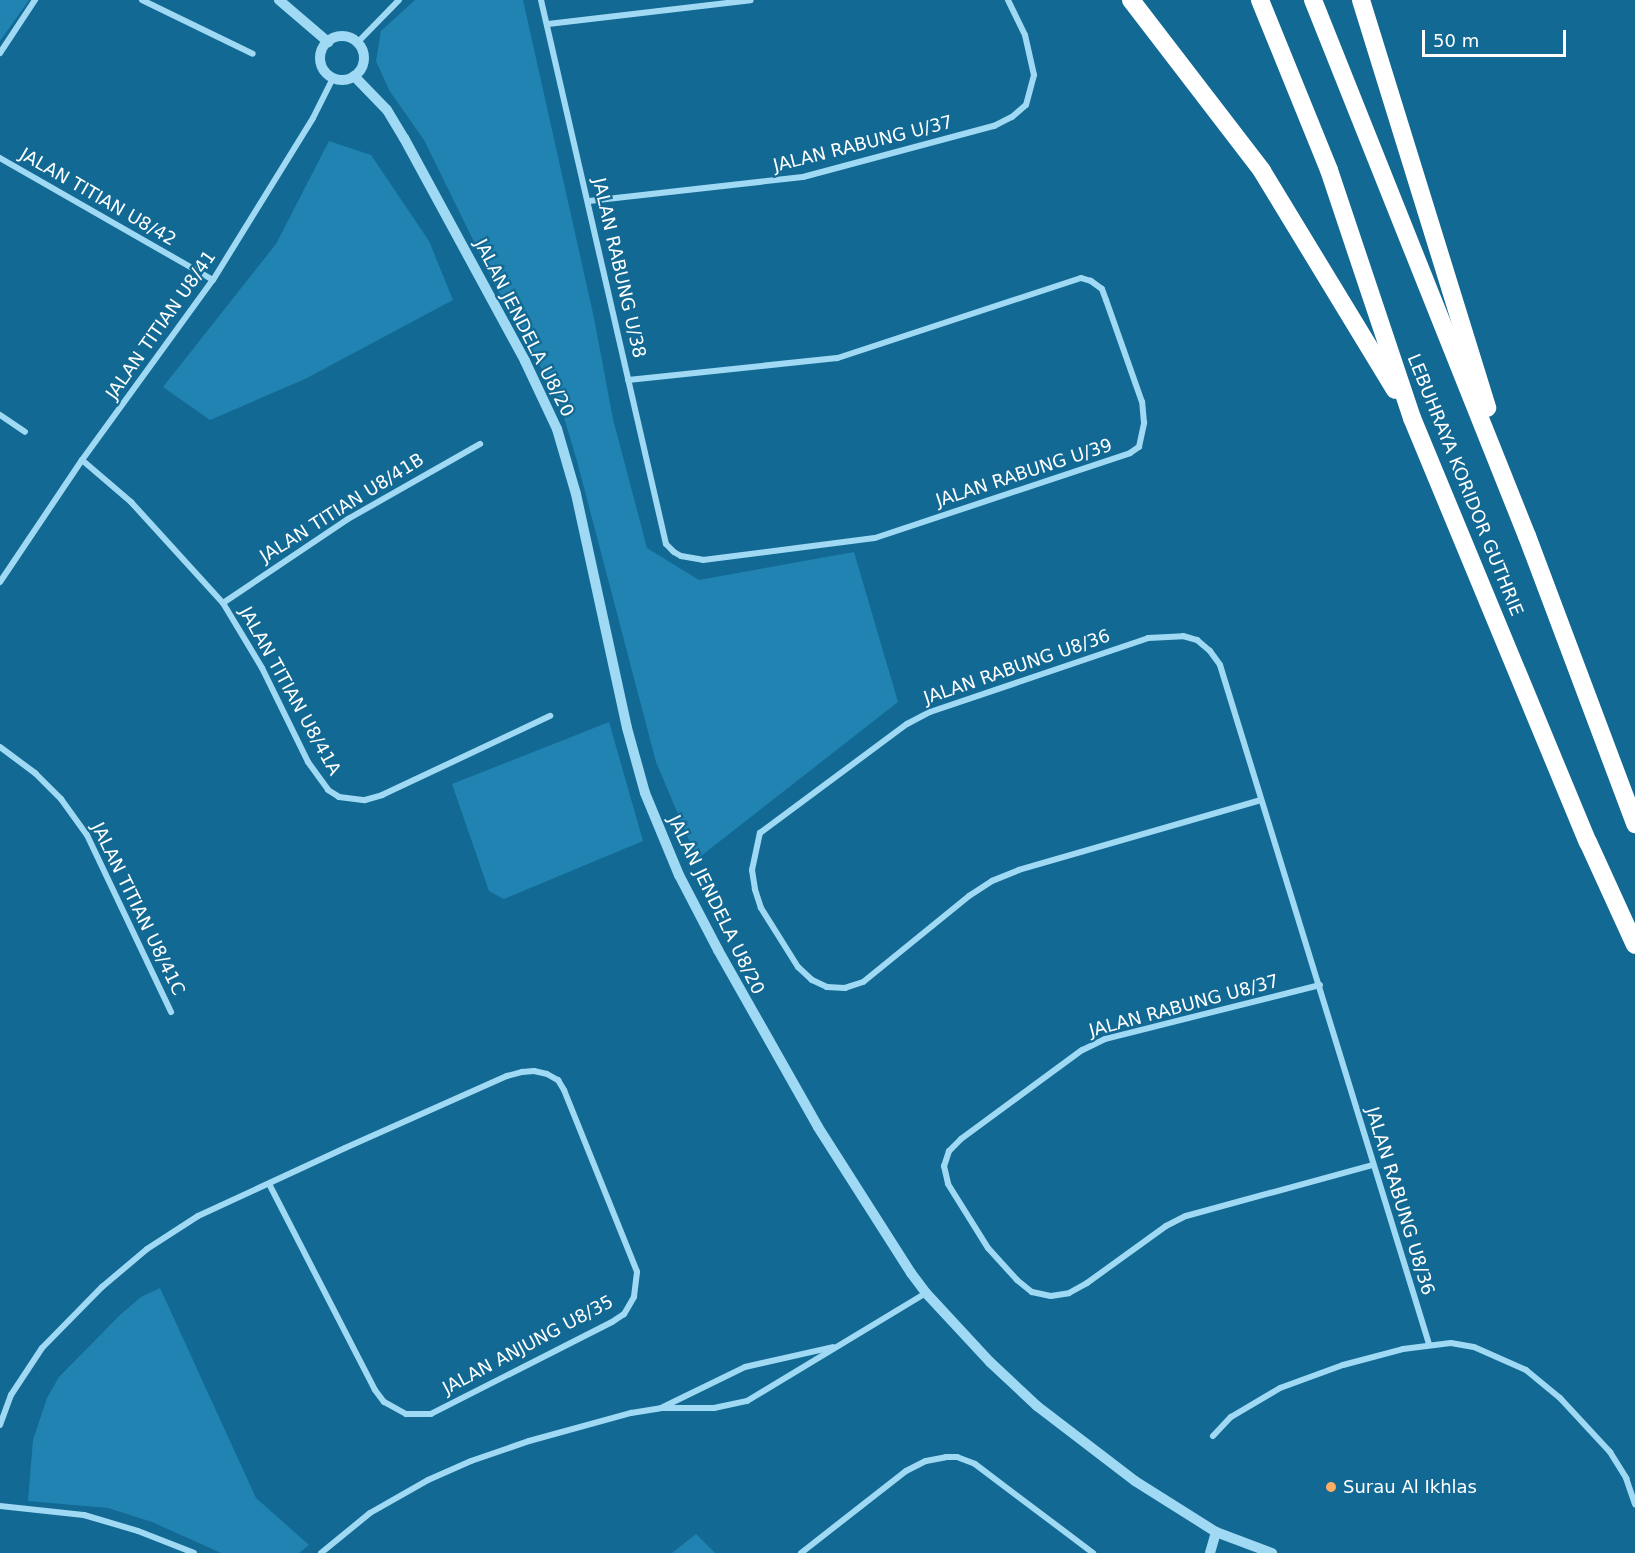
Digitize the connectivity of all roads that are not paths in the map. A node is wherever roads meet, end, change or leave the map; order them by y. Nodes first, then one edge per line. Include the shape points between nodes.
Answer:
1 (35, 0) edge
2 (142, 0) edge
3 (279, 0) edge
4 (399, 0) edge
5 (541, 0) edge
6 (751, 0) edge
7 (1008, 0) edge
8 (1131, 0) edge
9 (1260, 0) edge
10 (1313, 0) edge
11 (1361, 0) edge
12 (548, 24) junction
13 (328, 42) junction
14 (357, 43) junction
15 (0, 53) edge
16 (253, 54) dead end
17 (354, 76) junction
18 (333, 78) junction
19 (0, 158) edge
20 (589, 201) junction
21 (213, 280) junction
22 (628, 380) junction
23 (0, 416) edge
24 (1412, 418) junction
25 (25, 432) dead end
26 (480, 444) dead end
27 (82, 460) junction
28 (1527, 536) junction
29 (666, 544) joint
30 (0, 582) edge
31 (223, 603) junction
32 (550, 716) dead end
33 (0, 747) edge
34 (1261, 800) junction
35 (1635, 824) edge
36 (1635, 945) edge
37 (1320, 985) junction
38 (171, 1012) dead end
39 (1372, 1165) junction
40 (269, 1184) junction
41 (926, 1293) junction
42 (842, 1344) junction
43 (1429, 1344) junction
44 (661, 1408) junction
45 (0, 1425) edge
46 (1213, 1436) dead end
47 (1635, 1504) edge
48 (0, 1506) edge
49 (1216, 1532) junction
50 (194, 1553) edge
51 (321, 1553) edge
52 (801, 1553) edge
53 (1093, 1553) edge
54 (1210, 1553) edge
55 (1272, 1553) edge

1 - 15 street
2 - 16 street
3 - 13 street
4 - 14 street
5 - 12 street, JALAN RABUNG U/38
6 - 12 street
7 - 20 street, JALAN RABUNG U/37 via 1025,35 1034,75 1026,105 994,126 803,177
8 - 24 highway via 1262,171
9 - 24 highway, LEBUHRAYA KORIDOR GUTHRIE via 1329,170
10 - 28 highway, LEBUHRAYA KORIDOR GUTHRIE
11 - 28 highway
12 - 20 street, JALAN RABUNG U/38
13 - 14 street via 342,36
13 - 18 street via 321,52 321,65
14 - 17 street via 364,60
17 - 18 street
17 - 41 street, JALAN JENDELA U8/20 via 387,110 404,138 525,361 557,429 576,494 635,763 679,875 818,1127
18 - 21 street, JALAN TITIAN U8/41 via 313,118
19 - 21 street, JALAN TITIAN U8/42
20 - 22 street, JALAN RABUNG U/38
21 - 27 street, JALAN TITIAN U8/41
22 - 29 street, JALAN RABUNG U/38
22 - 29 street, JALAN RABUNG U/39 via 837,358 1081,278 1102,290 1142,402 1142,435 1138,447 1130,453 875,538 703,560 681,556
23 - 25 street
24 - 36 highway, LEBUHRAYA KORIDOR GUTHRIE via 1588,842
26 - 31 street, JALAN TITIAN U8/41B via 348,519
27 - 30 street, JALAN TITIAN U8/41
27 - 31 street, JALAN TITIAN U8/41A via 131,502
28 - 35 highway, LEBUHRAYA KORIDOR GUTHRIE
31 - 32 street, JALAN TITIAN U8/41A via 262,668 308,762 328,790 339,797 365,800 382,795
33 - 38 street, JALAN TITIAN U8/41C via 61,799 87,836
34 - 34 street, JALAN RABUNG U8/36 via 1220,666 1210,651 1197,640 1183,636 1148,638 930,712 907,724 760,833 752,870 761,908 798,967 819,984 845,988 863,982 992,881
34 - 37 street, JALAN RABUNG U8/36
37 - 39 street, JALAN RABUNG U8/36
37 - 39 street, JALAN RABUNG U8/37 via 1104,1039 1082,1050 949,1151 944,1166 948,1184 988,1248 1017,1280 1032,1292 1051,1296 1069,1293 1087,1283 1186,1216
39 - 43 street, JALAN RABUNG U8/36
40 - 40 street, JALAN ANJUNG U8/35 via 507,1076 534,1071 547,1074 558,1080 564,1090 637,1272 634,1297 624,1314 612,1322 431,1414 406,1414 384,1402 375,1390
40 - 45 street, JALAN ANJUNG U8/35 via 198,1216 147,1249 102,1287 23,1373
41 - 42 street
41 - 49 street, JALAN JENDELA U8/20 via 1037,1406 1135,1481
42 - 44 street via 745,1367
42 - 44 street via 747,1401 714,1408
43 - 46 street via 1343,1365 1280,1388 1230,1417
43 - 47 street via 1474,1347 1526,1370 1575,1413 1610,1452 1626,1478
44 - 51 street via 581,1426 471,1461 370,1513
48 - 50 street via 84,1515 138,1530
49 - 54 street
49 - 55 street, JALAN JENDELA U8/20
52 - 53 street via 916,1464 946,1457 975,1464

